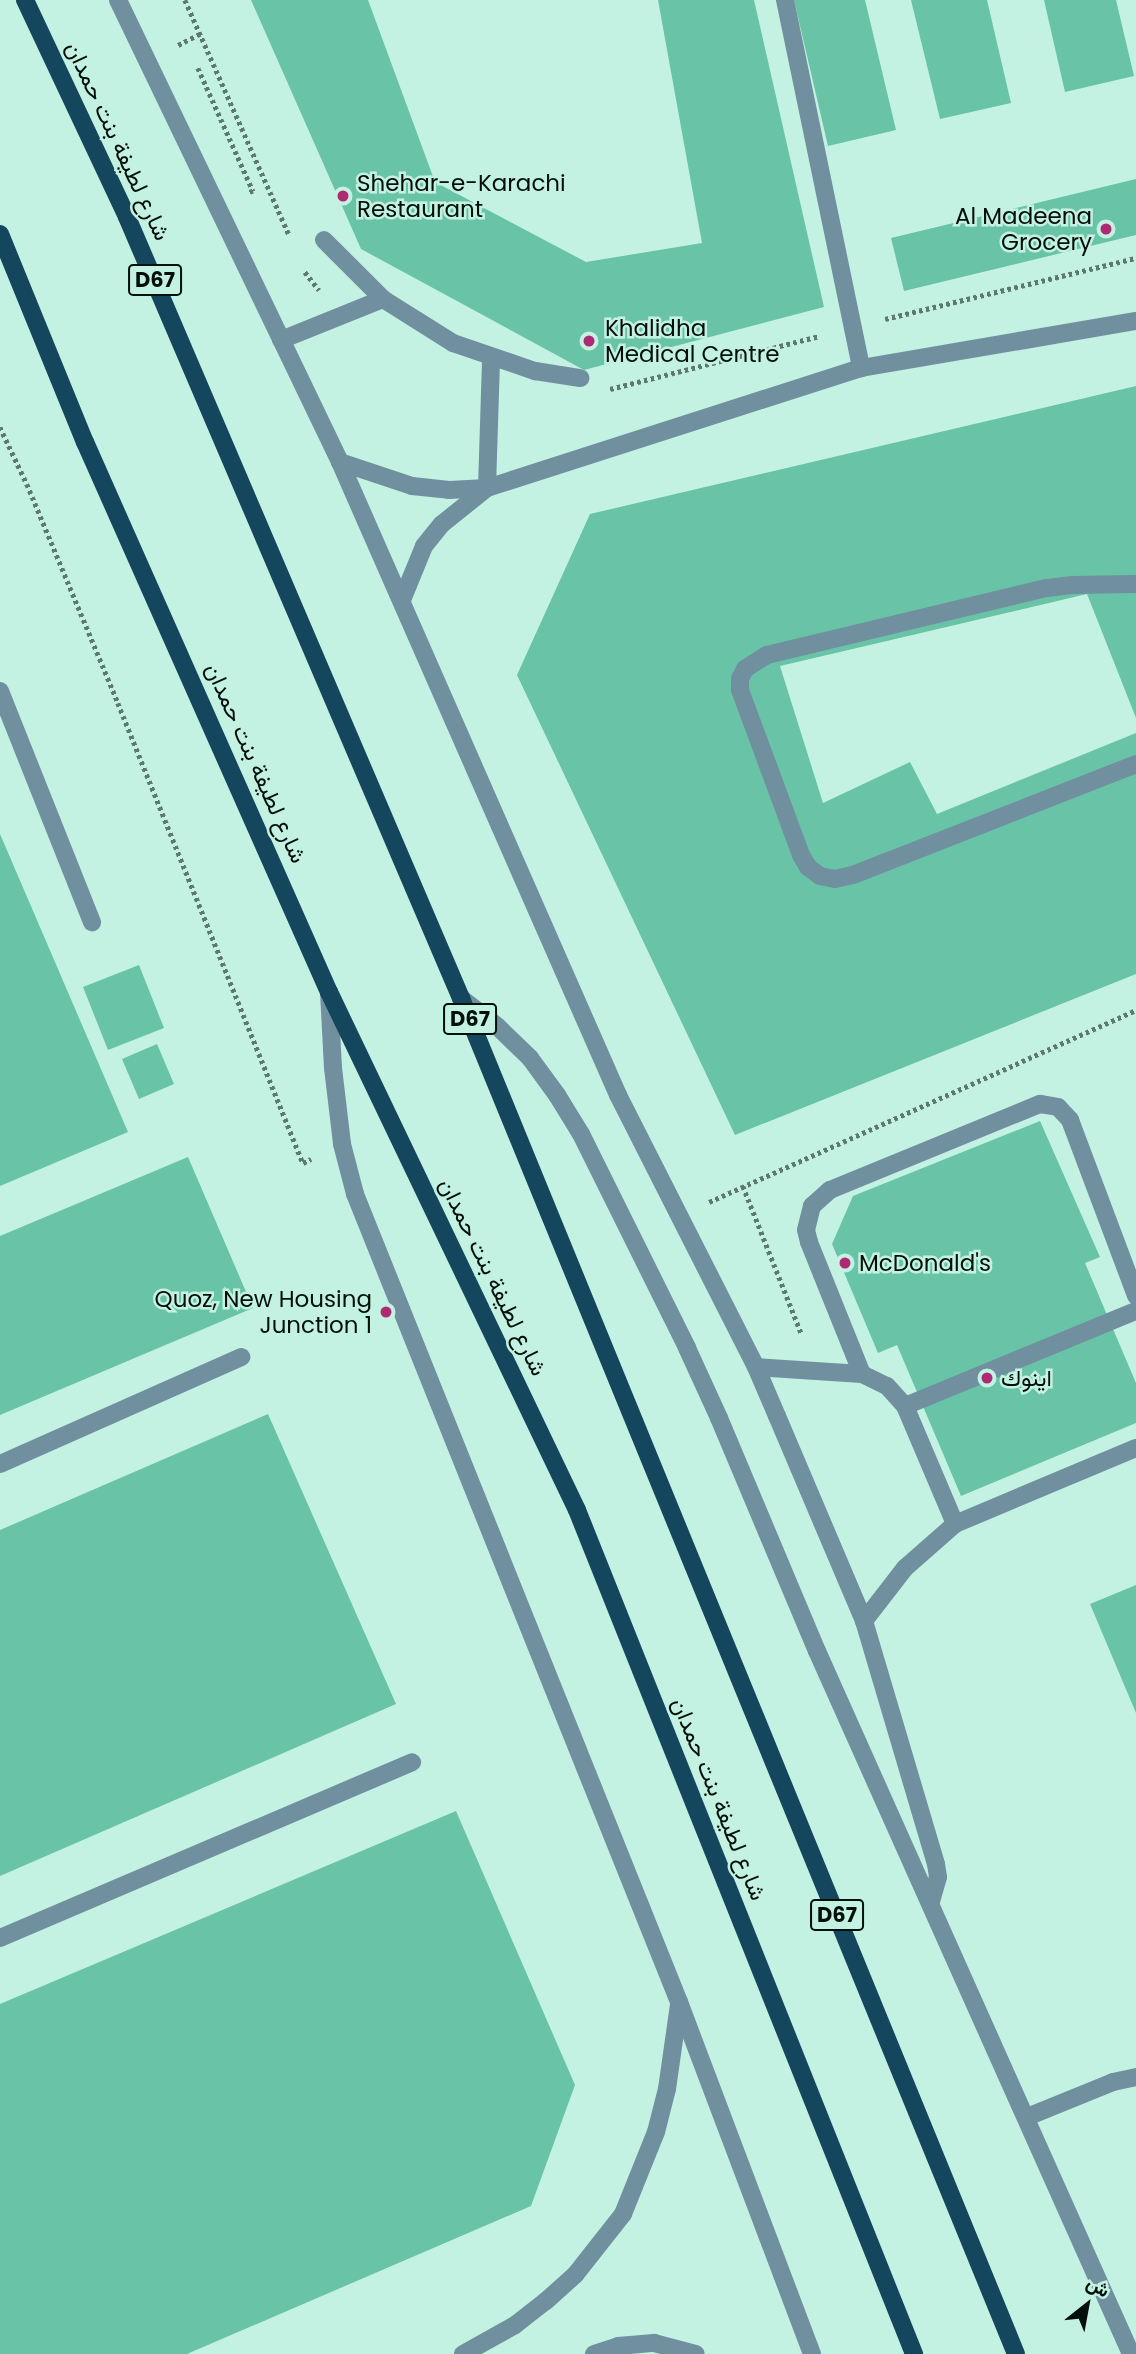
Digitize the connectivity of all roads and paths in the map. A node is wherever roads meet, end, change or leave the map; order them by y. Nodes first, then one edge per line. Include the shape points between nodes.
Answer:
1 (25, 0) edge
2 (118, 0) edge
3 (185, 0) edge
4 (785, 0) edge
5 (200, 34) junction
6 (169, 50) dead end
7 (0, 234) edge
8 (324, 240) dead end
9 (294, 247) dead end
10 (1136, 258) edge
11 (302, 266) dead end
12 (383, 299) junction
13 (343, 315) junction
14 (1136, 321) edge
15 (852, 327) junction
16 (281, 340) junction
17 (491, 359) junction
18 (861, 369) junction
19 (580, 378) dead end
20 (602, 391) dead end
21 (0, 428) edge
22 (340, 462) junction
23 (487, 488) junction
24 (1136, 584) edge
25 (402, 600) junction
26 (0, 691) edge
27 (1136, 764) edge
28 (92, 922) dead end
29 (329, 992) junction
30 (461, 998) junction
31 (1136, 1010) edge
32 (342, 1144) junction
33 (743, 1186) junction
34 (678, 1215) junction
35 (1136, 1296) edge
36 (1136, 1311) edge
37 (241, 1357) dead end
38 (756, 1367) junction
39 (816, 1371) junction
40 (862, 1374) junction
41 (905, 1406) junction
42 (1136, 1448) edge
43 (0, 1464) edge
44 (955, 1524) junction
45 (864, 1621) junction
46 (412, 1762) dead end
47 (931, 1902) junction
48 (0, 1938) edge
49 (679, 2002) junction
50 (1136, 2077) edge
51 (1027, 2117) junction
52 (463, 2354) edge
53 (594, 2354) edge
54 (696, 2354) edge
55 (813, 2354) edge
56 (914, 2354) edge
57 (1016, 2354) edge
58 (1131, 2354) edge

1 - 30 main road, شارع لطيفة بنت حمدان / D67 via 133,230
2 - 16 street
3 - 5 path
4 - 15 street
5 - 6 path
5 - 9 path
7 - 29 main road, شارع لطيفة بنت حمدان via 85,442
8 - 12 street
10 - 15 path
11 - 13 path
12 - 13 street
12 - 17 street via 453,344
13 - 16 street
14 - 18 street
15 - 18 street
15 - 20 path
16 - 22 street
17 - 19 street
17 - 23 street
18 - 23 street
21 - 32 path via 113,691 303,1163
22 - 23 street via 412,486
22 - 25 street
23 - 25 street via 463,504 424,546
24 - 27 street via 1072,584 1045,589 767,655 745,669 740,690 801,855 820,876 835,879
25 - 34 street via 567,985
26 - 28 street
29 - 32 street
29 - 56 main road, شارع لطيفة بنت حمدان via 577,1510
30 - 47 street, شارع لطيفة بنت حمدان via 530,1058 581,1134 719,1418 817,1651
30 - 57 main road, شارع لطيفة بنت حمدان / D67
31 - 33 path
32 - 49 street via 373,1242
33 - 34 path
33 - 39 path
34 - 38 street
35 - 40 street via 1067,1115 1053,1105 1040,1104 830,1190 812,1206 806,1230 809,1242
36 - 41 street
37 - 43 street
38 - 39 street
38 - 45 street
39 - 40 street
40 - 41 street via 887,1385
41 - 44 street
42 - 44 street
44 - 45 street via 905,1568
45 - 47 street via 936,1864 938,1877
46 - 48 street
47 - 51 street, شارع لطيفة بنت حمدان
49 - 52 street via 662,2110 623,2214 575,2275 546,2301 515,2325
49 - 55 street
50 - 51 street
51 - 58 street, شارع لطيفة بنت حمدان
53 - 54 street via 618,2346 654,2343

